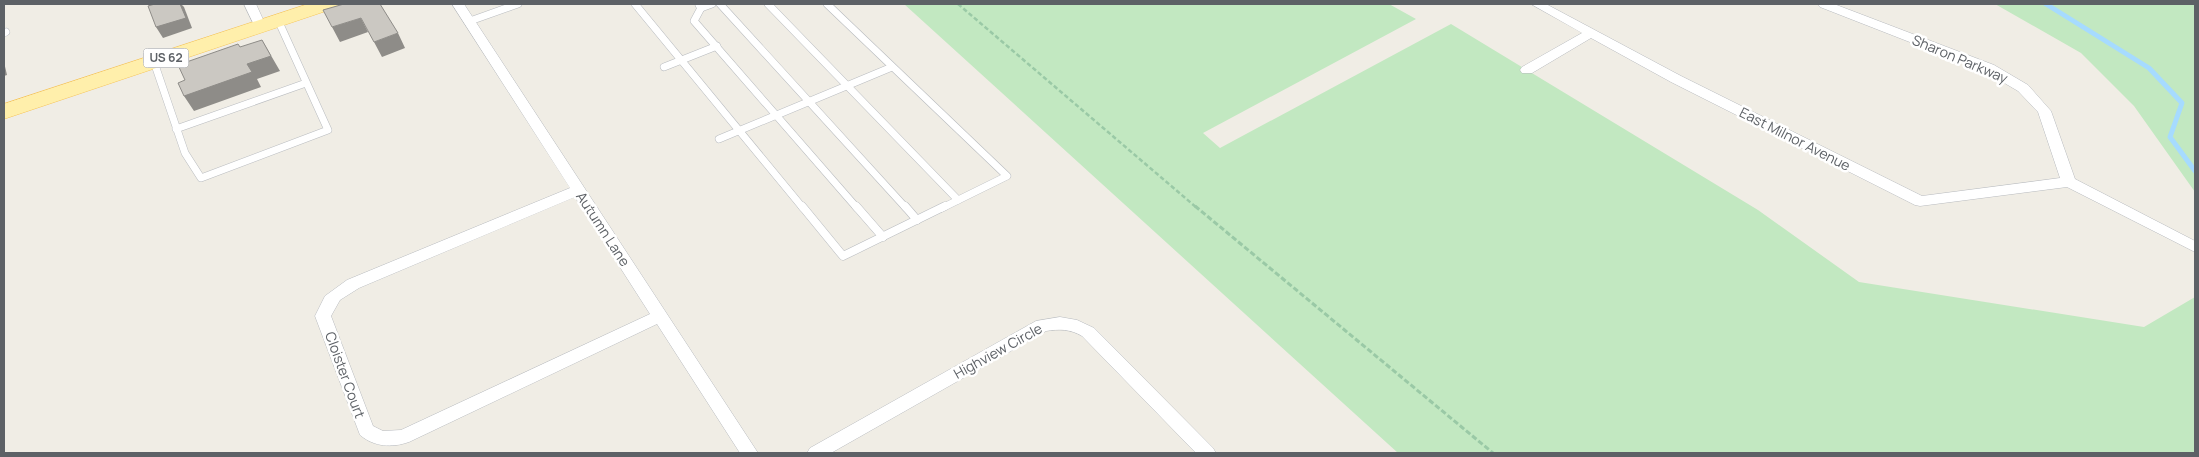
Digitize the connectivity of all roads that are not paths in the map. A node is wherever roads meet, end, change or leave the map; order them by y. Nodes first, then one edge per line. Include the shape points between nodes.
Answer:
1 (250, 4) edge
2 (328, 4) edge
3 (458, 4) edge
4 (518, 4) edge
5 (635, 4) edge
6 (712, 4) edge
7 (720, 4) edge
8 (768, 4) edge
9 (827, 4) edge
10 (1537, 4) edge
11 (1824, 4) edge
12 (699, 6) edge
13 (1851, 8) edge
14 (470, 21) junction
15 (269, 23) junction
16 (1590, 34) junction
17 (717, 46) junction
18 (682, 60) junction
19 (154, 62) junction
20 (664, 67) dead end
21 (892, 67) junction
22 (1527, 70) dead end
23 (306, 82) junction
24 (847, 86) junction
25 (809, 101) junction
26 (4, 112) edge
27 (776, 115) junction
28 (176, 129) junction
29 (740, 130) junction
30 (719, 139) dead end
31 (2069, 182) junction
32 (578, 190) junction
33 (958, 200) junction
34 (918, 220) junction
35 (883, 237) junction
36 (2195, 246) edge
37 (660, 316) junction
38 (749, 453) edge
39 (816, 453) edge
40 (1207, 453) edge

1 - 15 street
2 - 15 main road, US 62
3 - 14 street, Autumn Lane
4 - 14 lane
5 - 18 lane
6 - 12 lane
7 - 25 lane
8 - 24 lane
9 - 21 lane
10 - 16 street, East Milnor Avenue
11 - 13 street, Sharon Parkway
12 - 17 lane via 694,21
13 - 31 street, Sharon Parkway via 1989,68 2023,88 2044,111
14 - 32 street, Autumn Lane
15 - 19 main road, US 62
15 - 23 lane
16 - 22 street
16 - 31 street, East Milnor Avenue via 1920,201
17 - 18 lane
17 - 27 lane
18 - 20 lane
18 - 29 lane
19 - 26 main road, US 62
19 - 28 lane
21 - 24 lane
21 - 33 lane via 1007,176
23 - 28 lane
23 - 28 lane via 328,130 201,178 185,153
24 - 25 lane
24 - 33 lane
25 - 27 lane
25 - 34 lane
27 - 29 lane
27 - 35 lane
29 - 30 lane
29 - 35 lane via 843,256
31 - 36 street
32 - 37 street, Autumn Lane
32 - 37 street, Cloister Court via 353,284 331,299 323,316 366,430 373,437 386,440 403,437
33 - 34 lane
34 - 35 lane
37 - 38 street, Autumn Lane
39 - 40 street, Highview Circle via 1042,325 1056,322 1071,324 1088,332

